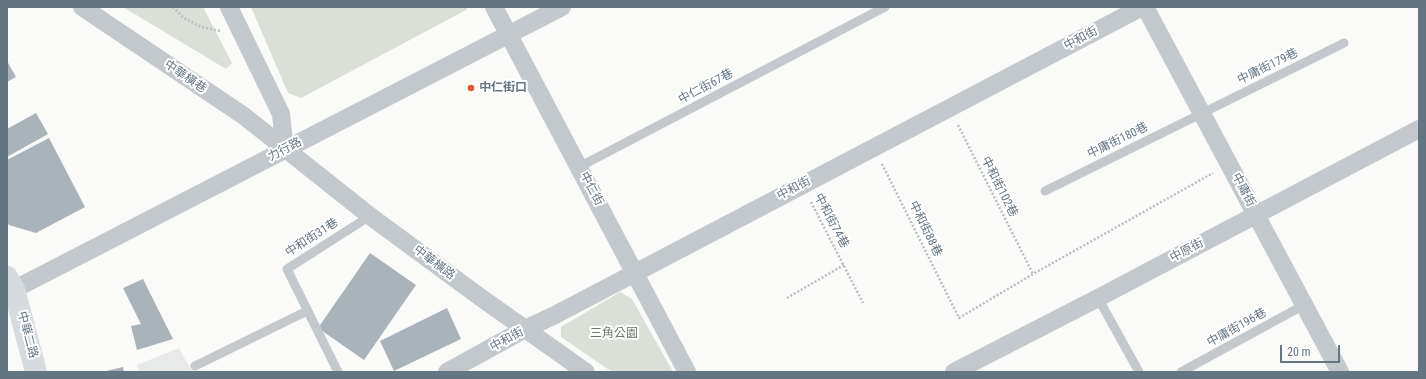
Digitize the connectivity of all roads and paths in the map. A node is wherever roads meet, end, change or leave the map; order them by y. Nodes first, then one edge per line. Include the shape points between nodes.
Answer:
1 (82, 7) edge
2 (173, 7) edge
3 (229, 7) edge
4 (494, 7) edge
5 (562, 7) edge
6 (885, 7) edge
7 (1142, 7) edge
8 (1145, 7) edge
9 (224, 32) dead end
10 (509, 34) junction
11 (1344, 43) dead end
12 (949, 108) junction
13 (1202, 113) junction
14 (1419, 128) edge
15 (874, 148) junction
16 (285, 150) junction
17 (1229, 164) junction
18 (579, 167) junction
19 (802, 185) junction
20 (1045, 190) dead end
21 (1256, 214) junction
22 (370, 216) junction
23 (844, 265) junction
24 (635, 273) junction
25 (1033, 274) junction
26 (9, 286) edge
27 (787, 298) dead end
28 (1098, 298) junction
29 (863, 303) dead end
30 (1304, 305) junction
31 (308, 311) junction
32 (525, 329) junction
33 (195, 366) dead end
34 (36, 372) edge
35 (338, 372) edge
36 (447, 372) edge
37 (586, 372) edge
38 (688, 372) edge
39 (954, 372) edge
40 (1139, 372) edge
41 (1181, 372) edge
42 (1340, 372) edge

1 - 16 street, 中華橫巷 via 244,116
2 - 9 path via 184,18 201,27
3 - 16 street via 281,114
4 - 10 street, 中仁街
5 - 10 street, 力行路
6 - 18 lane, 中仁街67巷
7 - 12 street, 中和街
8 - 13 street, 中庸街
10 - 16 street, 力行路
10 - 18 street, 中仁街
11 - 13 lane, 中庸街179巷
12 - 15 street, 中和街
12 - 25 path, 中和街102巷
13 - 17 street, 中庸街
13 - 20 lane, 中庸街180巷
14 - 21 street, 中原街
15 - 19 street, 中和街
15 - 25 path, 中和街88巷 via 959,318
16 - 22 street, 中華橫路
16 - 26 street, 力行路
17 - 21 street, 中庸街
17 - 25 path
18 - 24 street, 中仁街
19 - 23 path, 中和街74巷
19 - 24 street, 中和街
21 - 28 street, 中原街
21 - 30 street, 中庸街
22 - 31 lane, 中和街31巷 via 287,269
22 - 32 street, 中華橫路
23 - 27 path, 中和街74巷
23 - 29 path, 中和街74巷
24 - 32 street, 中和街
24 - 38 street, 中仁街
26 - 34 main road, 中華二路
28 - 39 street, 中原街
28 - 40 lane
30 - 41 lane, 中庸街196巷
30 - 42 street, 中庸街
31 - 33 lane
31 - 35 lane, 中和街31巷
32 - 36 street, 中和街
32 - 37 street, 中華橫路

